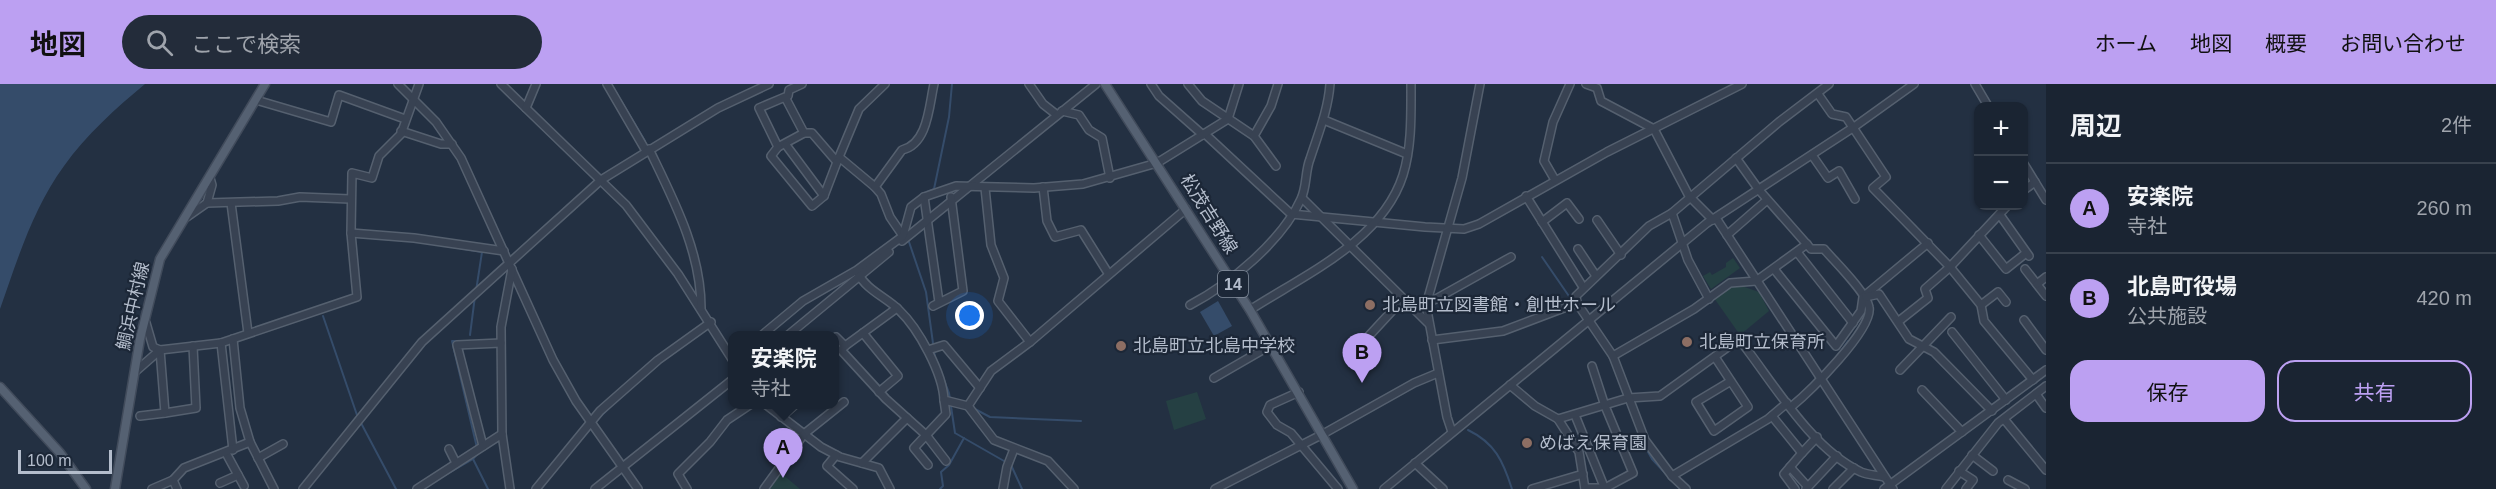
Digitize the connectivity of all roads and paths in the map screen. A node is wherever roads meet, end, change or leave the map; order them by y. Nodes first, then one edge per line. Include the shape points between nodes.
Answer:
1 (265, 84) edge
2 (398, 84) edge
3 (419, 84) edge
4 (501, 84) edge
5 (536, 84) edge
6 (607, 84) edge
7 (769, 84) edge
8 (802, 84) edge
9 (885, 84) edge
10 (934, 84) edge
11 (1029, 84) edge
12 (1096, 84) edge
13 (1105, 84) edge
14 (1151, 84) edge
15 (1188, 84) edge
16 (1239, 84) edge
17 (1278, 84) edge
18 (1330, 84) edge
19 (1411, 84) edge
20 (1480, 84) edge
21 (1570, 84) edge
22 (1586, 84) edge
23 (1742, 84) edge
24 (1829, 84) edge
25 (1914, 84) edge
26 (1975, 84) edge
27 (1818, 94) junction
28 (785, 97) junction
29 (413, 98) junction
30 (256, 100) junction
31 (1986, 102) edge
32 (526, 108) junction
33 (1059, 113) junction
34 (1229, 117) junction
35 (405, 119) junction
36 (1324, 120) junction
37 (1854, 127) junction
38 (1654, 129) junction
39 (401, 132) junction
40 (804, 133) junction
41 (1204, 134) junction
42 (1254, 136) junction
43 (452, 144) junction
44 (782, 146) junction
45 (648, 150) junction
46 (1407, 154) junction
47 (1812, 155) junction
48 (838, 159) junction
49 (1736, 159) junction
50 (1157, 163) junction
51 (1276, 166) dead end
52 (2028, 171) edge
53 (210, 178) junction
54 (1110, 178) junction
55 (601, 180) junction
56 (1555, 180) junction
57 (2034, 182) junction
58 (967, 186) junction
59 (875, 187) junction
60 (1043, 187) junction
61 (2028, 187) edge
62 (949, 188) junction
63 (985, 188) junction
64 (1759, 190) junction
65 (824, 196) junction
66 (924, 196) junction
67 (1526, 196) junction
68 (1689, 196) junction
69 (1302, 198) junction
70 (1855, 199) dead end
71 (350, 200) junction
72 (951, 200) junction
73 (1767, 200) junction
74 (2046, 200) edge
75 (207, 203) junction
76 (231, 203) junction
77 (1186, 209) junction
78 (2004, 210) edge
79 (1672, 213) junction
80 (1291, 214) junction
81 (2000, 215) junction
82 (185, 219) junction
83 (928, 219) junction
84 (1324, 219) junction
85 (1579, 219) dead end
86 (1715, 219) junction
87 (1597, 220) dead end
88 (1542, 222) junction
89 (1373, 224) junction
90 (1450, 228) junction
91 (351, 233) junction
92 (1727, 235) junction
93 (1979, 235) junction
94 (905, 237) junction
95 (1055, 237) junction
96 (1928, 243) junction
97 (1684, 244) junction
98 (1807, 244) junction
99 (1348, 246) junction
100 (1058, 247) dead end
101 (1578, 249) dead end
102 (504, 251) junction
103 (1797, 252) junction
104 (1621, 255) junction
105 (1511, 257) dead end
106 (510, 266) junction
107 (1950, 267) junction
108 (1774, 269) junction
109 (2025, 269) dead end
110 (858, 273) junction
111 (1108, 273) junction
112 (1596, 276) junction
113 (2046, 277) edge
114 (1231, 280) junction
115 (1756, 281) junction
116 (2037, 284) junction
117 (1583, 287) junction
118 (2046, 296) edge
119 (1863, 297) junction
120 (1403, 299) junction
121 (1709, 299) junction
122 (1427, 300) junction
123 (2006, 302) dead end
124 (1577, 303) junction
125 (1191, 304) dead end
126 (1981, 305) junction
127 (701, 308) junction
128 (897, 308) junction
129 (1250, 310) junction
130 (1951, 317) dead end
131 (1588, 320) junction
132 (2024, 320) dead end
133 (1899, 321) junction
134 (711, 322) junction
135 (146, 323) junction
136 (1428, 323) junction
137 (1853, 323) junction
138 (768, 331) edge
139 (793, 331) edge
140 (1952, 332) dead end
141 (248, 333) junction
142 (863, 333) junction
143 (233, 339) junction
144 (839, 340) edge
145 (1432, 340) junction
146 (1030, 342) junction
147 (221, 343) junction
148 (501, 343) junction
149 (1271, 345) junction
150 (192, 346) junction
151 (846, 346) junction
152 (1922, 346) junction
153 (160, 350) junction
154 (928, 350) junction
155 (2046, 350) edge
156 (728, 352) edge
157 (1354, 352) dead end
158 (1613, 356) junction
159 (1715, 357) junction
160 (1592, 366) dead end
161 (1900, 370) dead end
162 (2046, 370) edge
163 (136, 371) junction
164 (1438, 373) junction
165 (1214, 378) dead end
166 (2033, 380) junction
167 (1731, 381) junction
168 (1822, 381) junction
169 (728, 383) edge
170 (1510, 385) junction
171 (2046, 386) edge
172 (0, 387) edge
173 (980, 388) junction
174 (1922, 390) dead end
175 (879, 392) junction
176 (1299, 392) junction
177 (2036, 394) junction
178 (1628, 398) junction
179 (944, 400) junction
180 (2006, 400) junction
181 (844, 402) dead end
182 (1789, 405) junction
183 (839, 406) edge
184 (968, 406) junction
185 (1605, 406) junction
186 (2046, 408) edge
187 (745, 409) edge
188 (770, 409) edge
189 (791, 409) edge
190 (835, 409) edge
191 (1992, 411) junction
192 (165, 412) junction
193 (1575, 415) junction
194 (140, 416) dead end
195 (781, 417) junction
196 (907, 418) junction
197 (1774, 418) junction
198 (1558, 419) junction
199 (2004, 419) junction
200 (592, 423) junction
201 (1452, 432) junction
202 (1962, 432) junction
203 (502, 434) junction
204 (804, 434) junction
205 (1323, 434) junction
206 (926, 435) junction
207 (1817, 437) junction
208 (250, 442) junction
209 (283, 444) dead end
210 (1301, 445) junction
211 (483, 446) junction
212 (449, 449) dead end
213 (1014, 449) junction
214 (230, 451) junction
215 (1802, 453) junction
216 (836, 455) junction
217 (1972, 455) junction
218 (1837, 456) junction
219 (258, 458) junction
220 (945, 461) dead end
221 (456, 463) junction
222 (862, 463) junction
223 (1415, 463) junction
224 (928, 465) dead end
225 (622, 466) junction
226 (1790, 467) junction
227 (1854, 468) junction
228 (2046, 470) edge
229 (1959, 471) junction
230 (1993, 471) dead end
231 (1583, 474) junction
232 (238, 475) junction
233 (117, 476) junction
234 (1672, 476) junction
235 (1884, 477) junction
236 (173, 480) junction
237 (2008, 480) dead end
238 (220, 483) dead end
239 (244, 486) dead end
240 (1585, 488) edge
241 (1807, 488) edge
242 (1889, 488) edge
243 (86, 489) edge
244 (115, 489) edge
245 (122, 489) edge
246 (152, 489) edge
247 (177, 489) edge
248 (274, 489) edge
249 (303, 489) edge
250 (417, 489) edge
251 (510, 489) edge
252 (536, 489) edge
253 (595, 489) edge
254 (638, 489) edge
255 (687, 489) edge
256 (764, 489) edge
257 (853, 489) edge
258 (890, 489) edge
259 (1004, 489) edge
260 (1074, 489) edge
261 (1215, 489) edge
262 (1338, 489) edge
263 (1353, 489) edge
264 (1384, 489) edge
265 (1443, 489) edge
266 (1532, 489) edge
267 (1605, 489) edge
268 (1686, 489) edge
269 (1795, 489) edge
270 (1833, 489) edge
271 (1946, 489) edge
272 (1966, 489) edge
273 (2025, 489) edge

1 - 30 main road, 鯛浜中村線
2 - 29 street
3 - 29 street
4 - 32 street
5 - 32 street
6 - 45 street
7 - 45 street via 718,108
8 - 28 street via 789,90
9 - 48 street via 858,109
10 - 59 street via 921,136 912,148 902,150
11 - 33 street via 1043,104
12 - 33 street
13 - 50 main road, 松茂吉野線 / 14
14 - 41 street
15 - 34 street via 1202,101
16 - 34 street
17 - 42 street
18 - 36 street
19 - 46 street
20 - 90 street
21 - 56 street via 1553,122 1544,161
22 - 38 street via 1597,88 1601,101
23 - 38 street
24 - 27 street
25 - 37 street
26 - 31 street
27 - 37 street via 1832,114 1846,117
27 - 49 street
28 - 40 street
28 - 44 street via 759,108
29 - 35 street
29 - 43 street
30 - 35 street via 331,122 339,95
30 - 53 main road, 鯛浜中村線
32 - 55 street
33 - 54 street via 1079,115 1089,130 1102,138
33 - 58 street
34 - 41 street
34 - 42 street
35 - 39 street
36 - 46 street
36 - 69 street via 1309,162
37 - 47 street
37 - 96 street via 1886,177 1873,188
38 - 56 street
38 - 68 street
39 - 43 street
39 - 71 street via 379,156 372,178 352,174
40 - 44 street
40 - 48 street via 812,133
41 - 50 street
41 - 80 street
42 - 51 street
43 - 102 street via 474,182
44 - 65 street
44 - 65 street via 771,156 802,196 812,206
45 - 55 street
45 - 127 street via 691,244
46 - 89 street via 1402,177
47 - 64 street
47 - 70 street via 1828,178 1839,171
48 - 59 street
48 - 65 street
49 - 64 street
49 - 68 street
50 - 54 street
50 - 77 main road, 松茂吉野線 / 14
52 - 57 street
53 - 75 street via 213,185
53 - 82 main road, 鯛浜中村線
54 - 60 street
55 - 106 street
55 - 127 street via 642,224
56 - 67 street
57 - 61 street
57 - 74 street
58 - 62 street
58 - 63 street
58 - 72 street
59 - 94 street
60 - 63 street
60 - 95 street via 1047,222
62 - 66 street
62 - 72 street
63 - 146 street via 991,245 1004,278 998,301
64 - 73 street
64 - 86 street
66 - 83 street
66 - 94 street via 911,207
67 - 88 street
67 - 90 street via 1472,227
68 - 79 street
68 - 86 street
69 - 80 street
69 - 84 street
71 - 76 street via 300,197
71 - 91 street
72 - 83 street
72 - 83 street via 963,291 936,304
73 - 92 street
73 - 98 street
75 - 76 street
75 - 82 street
76 - 141 street
77 - 111 street
77 - 114 main road, 松茂吉野線 / 14
78 - 81 street
79 - 97 street
79 - 104 street via 1649,226
80 - 84 street
80 - 114 street via 1274,238
81 - 93 street
81 - 93 street via 2027,255 2006,269
82 - 135 main road, 鯛浜中村線 via 160,259
83 - 94 street
84 - 89 street
84 - 99 street
85 - 88 street via 1567,203
86 - 92 street
86 - 97 street
87 - 104 street
88 - 117 street
89 - 90 street
89 - 99 street
90 - 122 street
91 - 102 street
91 - 141 street via 357,297
92 - 115 street
93 - 107 street
94 - 110 street
95 - 100 street
95 - 111 street via 1082,230
96 - 107 street
96 - 119 street
97 - 121 street
97 - 131 street
98 - 103 street
98 - 119 street via 1811,249 1824,249
99 - 120 street
99 - 129 street
101 - 112 street
102 - 106 street
103 - 108 street
103 - 137 street
104 - 112 street
105 - 122 street via 1434,300
106 - 148 street
106 - 200 street via 553,360
106 - 249 street via 422,342
107 - 126 street
107 - 133 street via 1925,289 1928,298
108 - 115 street
108 - 137 street via 1836,346
109 - 116 street
110 - 128 street via 875,293
110 - 138 street via 803,301
110 - 139 street
111 - 146 street
112 - 117 street
113 - 116 street
114 - 125 street
114 - 129 main road, 松茂吉野線 / 14
115 - 121 street via 1730,283
115 - 168 street
116 - 118 street
117 - 124 street via 1576,296
119 - 133 street via 1879,294
119 - 137 street via 1861,311
119 - 168 street via 1869,317
120 - 136 street
120 - 157 street
121 - 158 street
122 - 136 street
123 - 126 street via 1998,292
124 - 131 street
124 - 145 street via 1503,331
126 - 166 street via 1984,321
127 - 134 street
128 - 142 street
128 - 154 street
129 - 149 main road, 松茂吉野線 / 14
130 - 152 street
131 - 158 street
131 - 170 street
132 - 155 street
133 - 152 street via 1910,339
134 - 156 street
134 - 200 street via 642,373
135 - 153 street via 153,347
135 - 163 main road, 鯛浜中村線
136 - 145 street
140 - 180 street
141 - 143 street
142 - 151 street
142 - 175 street via 898,376
143 - 147 street
143 - 208 street via 240,408
144 - 151 street
145 - 164 street
146 - 173 street via 991,371
147 - 150 street
147 - 214 street
148 - 203 street
148 - 211 street via 457,345
149 - 165 street
149 - 176 main road, 松茂吉野線 / 14
150 - 153 street
150 - 192 street via 196,408
151 - 175 street via 841,350
152 - 161 street
152 - 191 street via 1934,352
153 - 163 street
153 - 192 street
154 - 173 street via 944,345
154 - 179 street via 944,386
158 - 178 street
159 - 167 street
159 - 178 street via 1666,393
159 - 182 street via 1739,339
160 - 185 street
162 - 166 street
163 - 233 main road, 鯛浜中村線
164 - 201 street
164 - 205 street
166 - 180 street
167 - 167 street via 1748,407 1714,431 1696,402
168 - 182 street
168 - 235 street
169 - 225 street
170 - 198 street
170 - 201 street
171 - 177 street
172 - 243 main road via 60,453
173 - 184 street
174 - 202 street
175 - 196 street
176 - 205 main road, 松茂吉野線 / 14
176 - 210 street via 1270,405 1267,412
177 - 186 street
177 - 199 street
178 - 185 street
178 - 234 street via 1646,440
179 - 184 street
179 - 206 street via 946,414
180 - 191 street
181 - 183 street
182 - 197 street
182 - 207 street
184 - 213 street via 993,440
185 - 193 street
185 - 267 street via 1633,473
187 - 255 street via 727,420 680,472
188 - 195 street
189 - 195 street
190 - 204 street
191 - 202 street
192 - 194 street
193 - 198 street
193 - 267 street
195 - 204 street
196 - 206 street
196 - 222 street
197 - 215 street
197 - 234 street
198 - 231 street via 1579,452
199 - 217 street
199 - 228 street
200 - 225 street
200 - 252 street
201 - 223 street
202 - 242 street
203 - 211 street
203 - 251 street
204 - 216 street
204 - 256 street
205 - 210 street
205 - 263 main road, 松茂吉野線 / 14
206 - 220 street
206 - 224 street via 914,448
207 - 215 street
207 - 218 street
208 - 214 street
208 - 219 street
209 - 219 street
210 - 261 street
210 - 262 street
211 - 221 street
212 - 221 street
213 - 259 street via 1006,467
213 - 260 street via 1048,461
214 - 232 street
214 - 236 street via 184,468
215 - 226 street
216 - 222 street
216 - 257 street via 827,466
217 - 229 street
217 - 230 street
218 - 227 street
218 - 241 street
219 - 248 street
221 - 250 street
222 - 258 street via 879,468
223 - 264 street
223 - 265 street
225 - 253 street
225 - 254 street
226 - 241 street
226 - 269 street via 1784,474
227 - 235 street via 1863,474
227 - 270 street
229 - 271 street
229 - 272 street via 1973,480
231 - 240 street
231 - 266 street
232 - 238 street
232 - 239 street
233 - 244 main road, 鯛浜中村線
233 - 245 street
234 - 268 street
235 - 242 street
236 - 246 street
236 - 247 street
237 - 273 street
240 - 267 street

